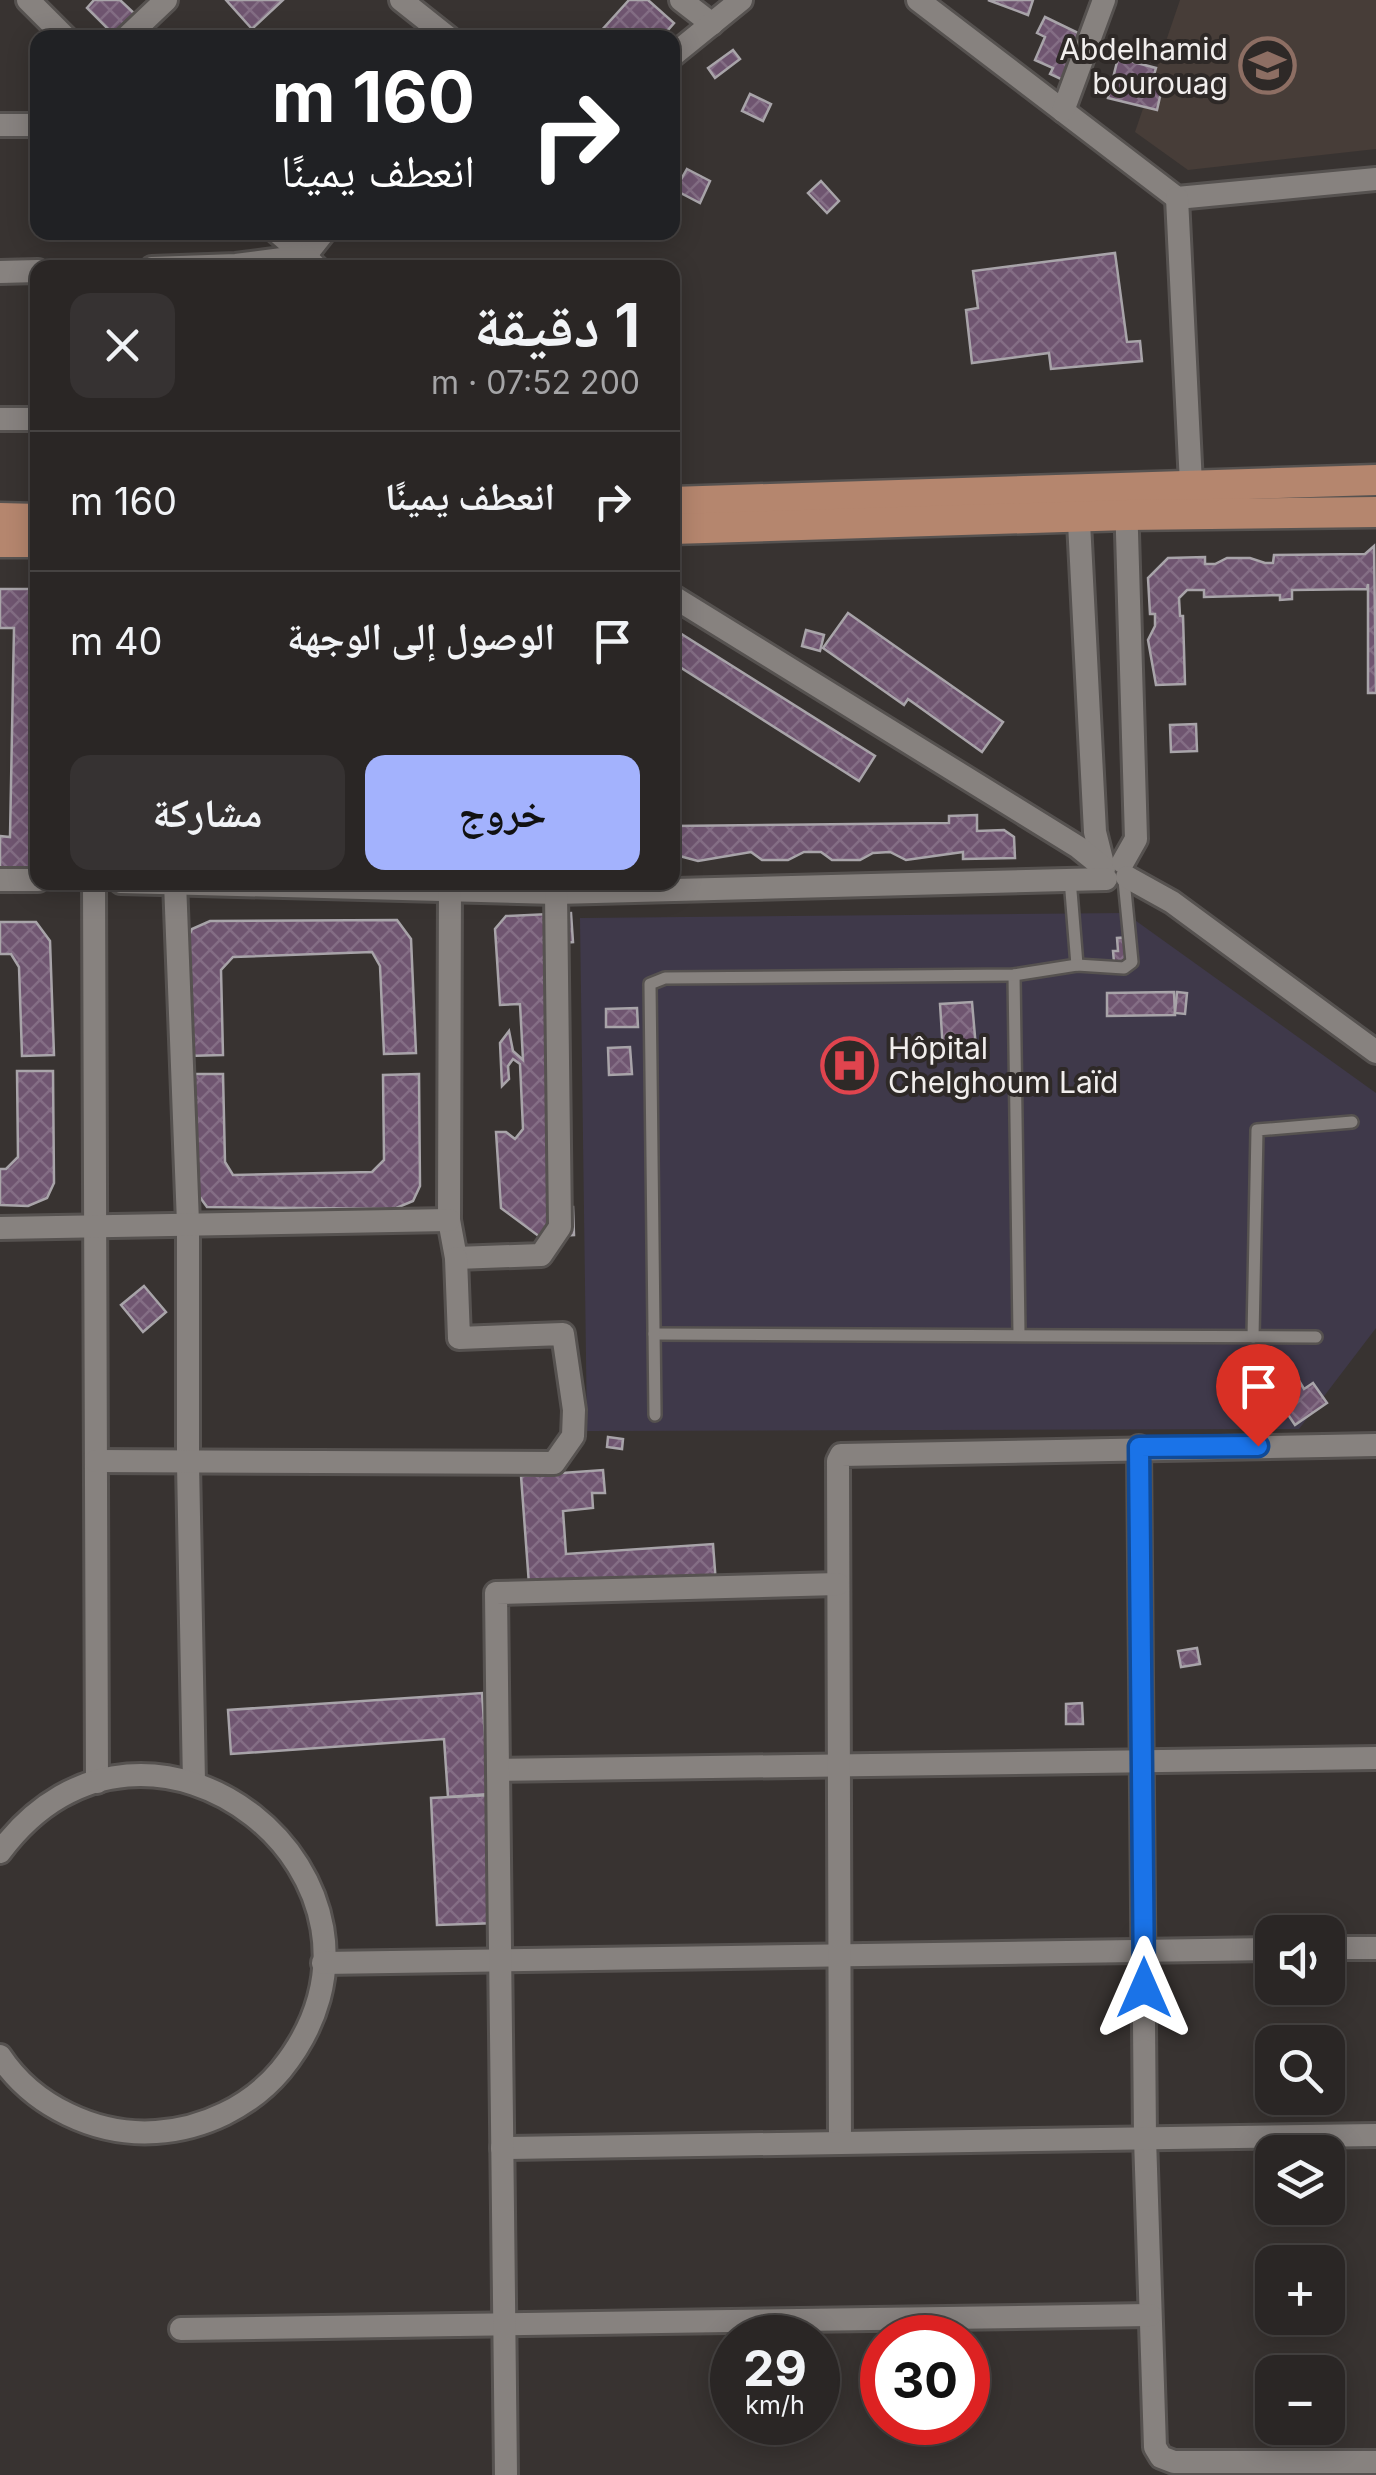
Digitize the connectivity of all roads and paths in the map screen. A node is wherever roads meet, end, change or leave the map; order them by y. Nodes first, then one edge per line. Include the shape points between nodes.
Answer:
1 (28, 0) edge
2 (166, 0) edge
3 (401, 0) edge
4 (680, 0) edge
5 (741, 0) edge
6 (918, 0) edge
7 (1104, 0) edge
8 (945, 9) edge
9 (712, 24) junction
10 (58, 30) edge
11 (134, 30) edge
12 (438, 30) edge
13 (680, 50) edge
14 (1064, 112) junction
15 (30, 125) edge
16 (0, 126) edge
17 (1376, 179) edge
18 (1177, 198) junction
19 (286, 240) edge
20 (309, 260) edge
21 (30, 271) edge
22 (0, 272) edge
23 (0, 419) edge
24 (30, 419) edge
25 (1376, 480) edge
26 (1191, 484) junction
27 (1126, 501) junction
28 (680, 502) edge
29 (1078, 502) junction
30 (1376, 512) edge
31 (0, 518) edge
32 (30, 518) edge
33 (680, 528) edge
34 (0, 542) edge
35 (30, 542) edge
36 (680, 601) edge
37 (1086, 839) junction
38 (1136, 839) junction
39 (1117, 873) junction
40 (1070, 879) junction
41 (0, 880) edge
42 (30, 880) edge
43 (1039, 880) junction
44 (94, 890) edge
45 (175, 890) edge
46 (450, 890) edge
47 (516, 890) edge
48 (667, 890) edge
49 (680, 890) edge
50 (556, 893) junction
51 (1172, 902) junction
52 (1077, 965) junction
53 (1014, 974) junction
54 (1376, 1052) edge
55 (1352, 1122) dead end
56 (448, 1220) junction
57 (188, 1223) junction
58 (0, 1228) edge
59 (95, 1228) junction
60 (456, 1258) junction
61 (654, 1334) junction
62 (1019, 1334) junction
63 (1253, 1337) junction
64 (1316, 1337) dead end
65 (655, 1415) dead end
66 (1376, 1444) edge
67 (1139, 1447) junction
68 (96, 1461) junction
69 (188, 1463) junction
70 (838, 1584) junction
71 (1376, 1758) edge
72 (1142, 1761) junction
73 (838, 1766) junction
74 (498, 1770) junction
75 (98, 1782) junction
76 (194, 1783) junction
77 (0, 1852) edge
78 (1345, 1948) edge
79 (1376, 1948) edge
80 (1255, 1949) edge
81 (1143, 1950) junction
82 (839, 1954) junction
83 (500, 1959) junction
84 (323, 1963) junction
85 (0, 2056) edge
86 (1376, 2135) edge
87 (1145, 2138) junction
88 (840, 2143) junction
89 (502, 2148) junction
90 (1150, 2315) junction
91 (504, 2324) junction
92 (181, 2329) dead end
93 (1376, 2462) edge
94 (506, 2475) edge

1 - 10 street
2 - 11 street
3 - 12 street
4 - 9 street
5 - 9 street
6 - 8 street
7 - 14 street
8 - 14 street
9 - 13 street
14 - 18 street
15 - 16 street
17 - 18 street
18 - 26 street
19 - 20 street
21 - 22 street
23 - 24 street
25 - 26 main road
26 - 27 main road
27 - 29 main road
27 - 30 main road
27 - 38 street
28 - 29 main road
29 - 33 main road
29 - 37 street
31 - 32 main road
34 - 35 main road
36 - 37 street
37 - 39 street
37 - 43 street
38 - 39 street
38 - 51 street via 1141,865
39 - 40 street
39 - 51 street
39 - 52 lane via 1132,962 1124,968
40 - 43 street
40 - 52 lane
41 - 42 street
43 - 49 street
44 - 59 street
45 - 57 street
46 - 56 street
47 - 50 street
48 - 50 street
50 - 60 street via 560,1227 541,1254
51 - 54 street
52 - 53 lane
53 - 61 lane via 665,978 650,984
53 - 62 lane
55 - 63 lane via 1257,1130
56 - 57 street
56 - 60 street
57 - 59 street
57 - 69 street
58 - 59 street
59 - 68 street
60 - 69 street via 460,1338 563,1334 574,1410 572,1436 554,1463
61 - 62 lane
61 - 65 lane
62 - 63 lane
63 - 64 lane
66 - 67 street
67 - 70 street via 841,1455
67 - 72 street
68 - 69 street
68 - 75 street
69 - 76 street
70 - 73 street
70 - 74 street via 496,1594
71 - 72 street
72 - 73 street
72 - 81 street
73 - 74 street
73 - 82 street
74 - 83 street
75 - 76 street via 146,1776
75 - 77 street via 37,1812
76 - 84 street via 231,1798 290,1851 310,1885
78 - 79 street
80 - 81 street
81 - 82 street
81 - 87 street
82 - 83 street
82 - 88 street
83 - 84 street
83 - 89 street
84 - 85 street via 308,2026 282,2068 247,2101 188,2128 126,2132 69,2115 36,2095
86 - 87 street
87 - 88 street
87 - 90 street
88 - 89 street
89 - 91 street
90 - 91 street
90 - 93 street via 1155,2446 1162,2457
91 - 92 street
91 - 94 street

